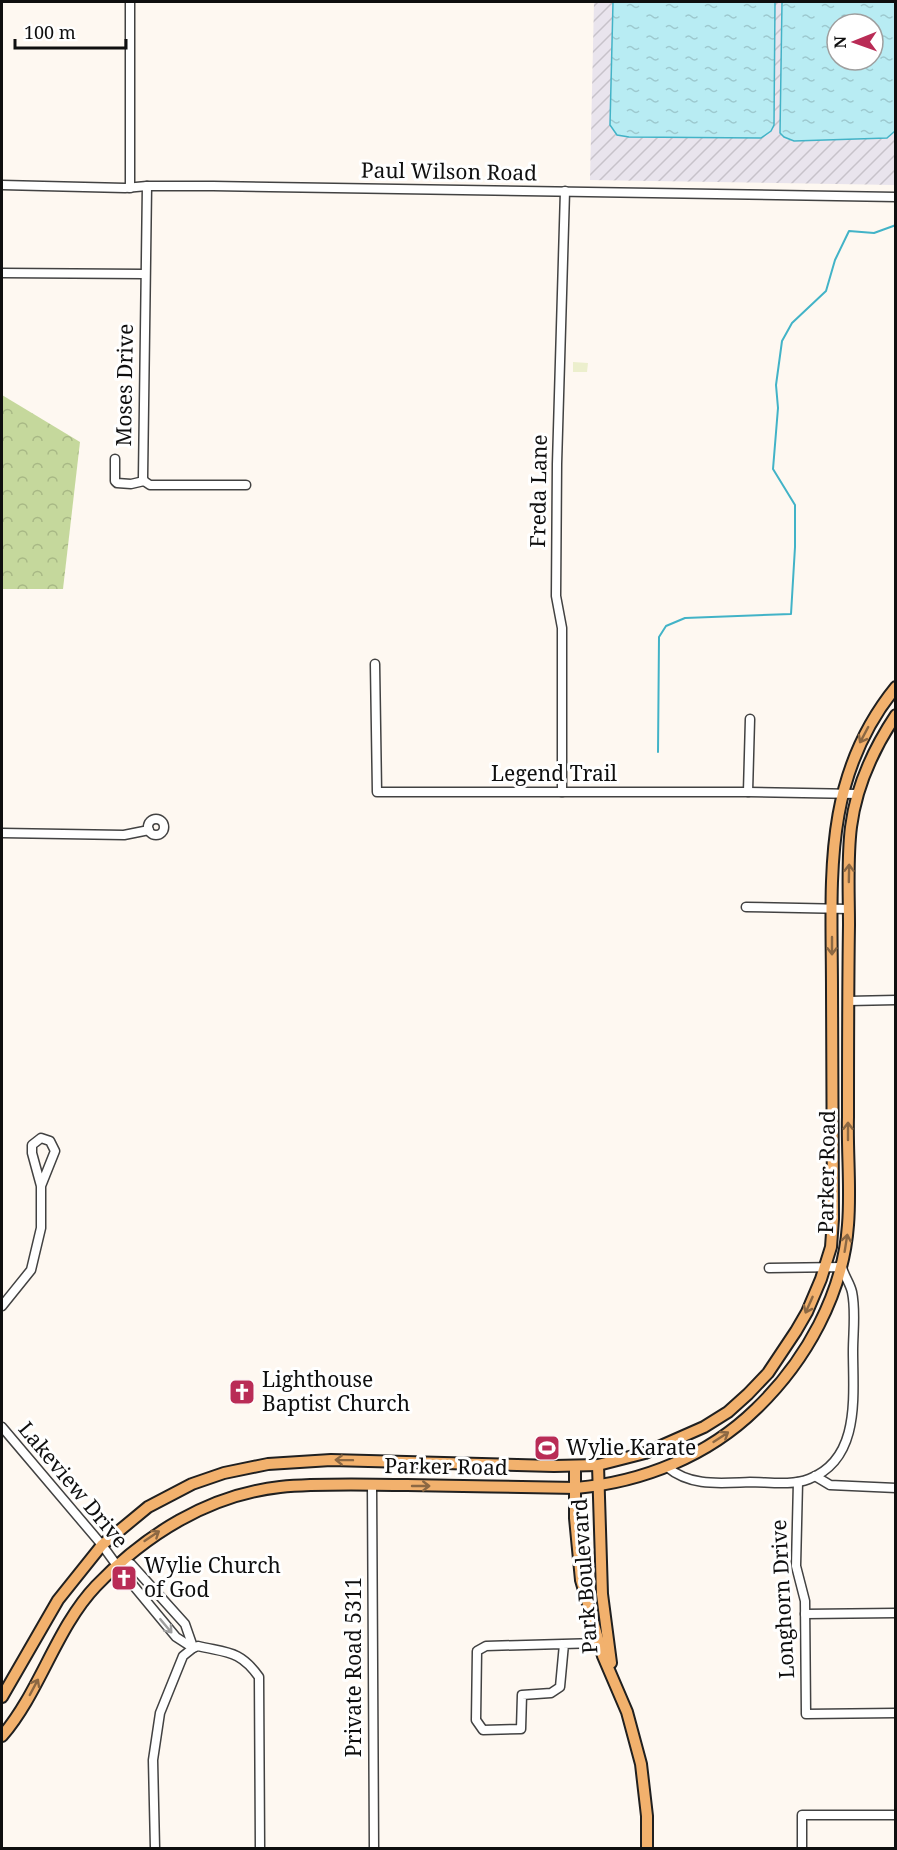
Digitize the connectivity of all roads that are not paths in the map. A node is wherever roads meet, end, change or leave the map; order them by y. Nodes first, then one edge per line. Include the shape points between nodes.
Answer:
1 (130, 2) edge
2 (2, 185) edge
3 (147, 186) junction
4 (130, 188) junction
5 (565, 191) junction
6 (896, 197) edge
7 (2, 273) edge
8 (144, 274) junction
9 (115, 459) dead end
10 (144, 482) junction
11 (246, 485) dead end
12 (375, 664) dead end
13 (896, 687) edge
14 (896, 715) edge
15 (750, 719) dead end
16 (562, 792) junction
17 (748, 792) junction
18 (842, 794) junction
19 (858, 794) junction
20 (149, 830) dead end
21 (2, 833) edge
22 (746, 907) dead end
23 (832, 909) junction
24 (849, 909) junction
25 (896, 1000) edge
26 (848, 1001) junction
27 (41, 1186) junction
28 (824, 1267) junction
29 (842, 1267) junction
30 (769, 1268) dead end
31 (2, 1306) edge
32 (2, 1427) edge
33 (598, 1465) junction
34 (575, 1466) junction
35 (667, 1467) junction
36 (815, 1476) junction
37 (798, 1482) junction
38 (372, 1485) junction
39 (598, 1486) junction
40 (576, 1488) junction
41 (896, 1488) edge
42 (102, 1545) junction
43 (118, 1567) junction
44 (896, 1613) edge
45 (805, 1614) junction
46 (599, 1643) junction
47 (564, 1644) junction
48 (193, 1648) junction
49 (615, 1684) junction
50 (2, 1696) edge
51 (896, 1713) edge
52 (2, 1736) edge
53 (896, 1815) edge
54 (155, 1848) edge
55 (260, 1848) edge
56 (374, 1848) edge
57 (647, 1848) edge
58 (802, 1848) edge

1 - 4 street
2 - 4 street, Paul Wilson Road
3 - 4 street, Paul Wilson Road
3 - 5 street, Paul Wilson Road
3 - 8 street, Moses Drive
5 - 6 street, Paul Wilson Road
5 - 16 street, Freda Lane via 556,596 562,628
7 - 8 street
8 - 10 street, Moses Drive
9 - 10 street via 117,483
10 - 11 street
12 - 16 street, Legend Trail via 377,792
13 -> 18 main road, Parker Road via 856,750
14 - 19 main road, Parker Road via 877,746
15 - 17 street
16 - 17 street, Legend Trail
17 - 18 street, Legend Trail
18 - 19 street, Legend Trail
18 - 23 main road, Parker Road via 833,848
24 -> 19 main road, Parker Road via 851,826
20 - 21 street via 124,835
22 - 23 street
23 - 24 street
23 -> 28 main road, Parker Road via 833,1219 831,1247
24 - 26 main road, Parker Road
25 - 26 street
29 -> 26 main road, Parker Road via 849,1206
27 - 27 street via 55,1151 50,1141 41,1138 32,1145
27 - 31 street via 41,1228 31,1270
28 - 29 street
28 - 30 street
28 -> 33 main road, Parker Road via 796,1331 768,1373 735,1406 680,1438 645,1453
35 -> 29 main road, Parker Road via 741,1424 782,1384 825,1312
29 - 36 street via 853,1295 851,1423 837,1459
32 - 42 street, Lakeview Drive
33 - 34 main road, Parker Road
33 - 39 main road, Park Boulevard
34 - 40 main road, Park Boulevard
34 -> 42 main road, Parker Road via 331,1460 268,1464 206,1478 171,1493
35 - 37 street via 679,1477 703,1483
35 - 39 main road, Parker Road
36 - 37 street
36 - 41 street via 830,1485
37 - 45 street, Longhorn Drive via 796,1566
38 -> 40 main road, Parker Road
43 -> 38 main road, Parker Road via 162,1529 208,1506 279,1487
38 - 56 street, Private Road 5311
39 - 40 main road, Parker Road
39 - 49 main road, Park Boulevard via 602,1594
40 - 46 main road, Park Boulevard via 581,1580
42 - 43 street, Lakeview Drive
42 - 50 main road, Parker Road via 58,1600
43 -> 48 street, Lakeview Drive via 176,1637
43 - 48 street via 131,1564 185,1624
52 -> 43 main road, Parker Road via 81,1604
44 - 45 street
45 - 51 street, Longhorn Drive via 806,1713
46 - 47 street
46 - 49 main road, Park Boulevard
47 - 47 street via 486,1646 477,1651 476,1720 483,1730 521,1729 522,1695 551,1693 560,1687
48 - 54 street via 183,1656 160,1713 153,1760
48 - 55 street via 236,1655 249,1662 259,1677
49 - 57 main road, Park Boulevard via 641,1764
53 - 58 street via 802,1815

